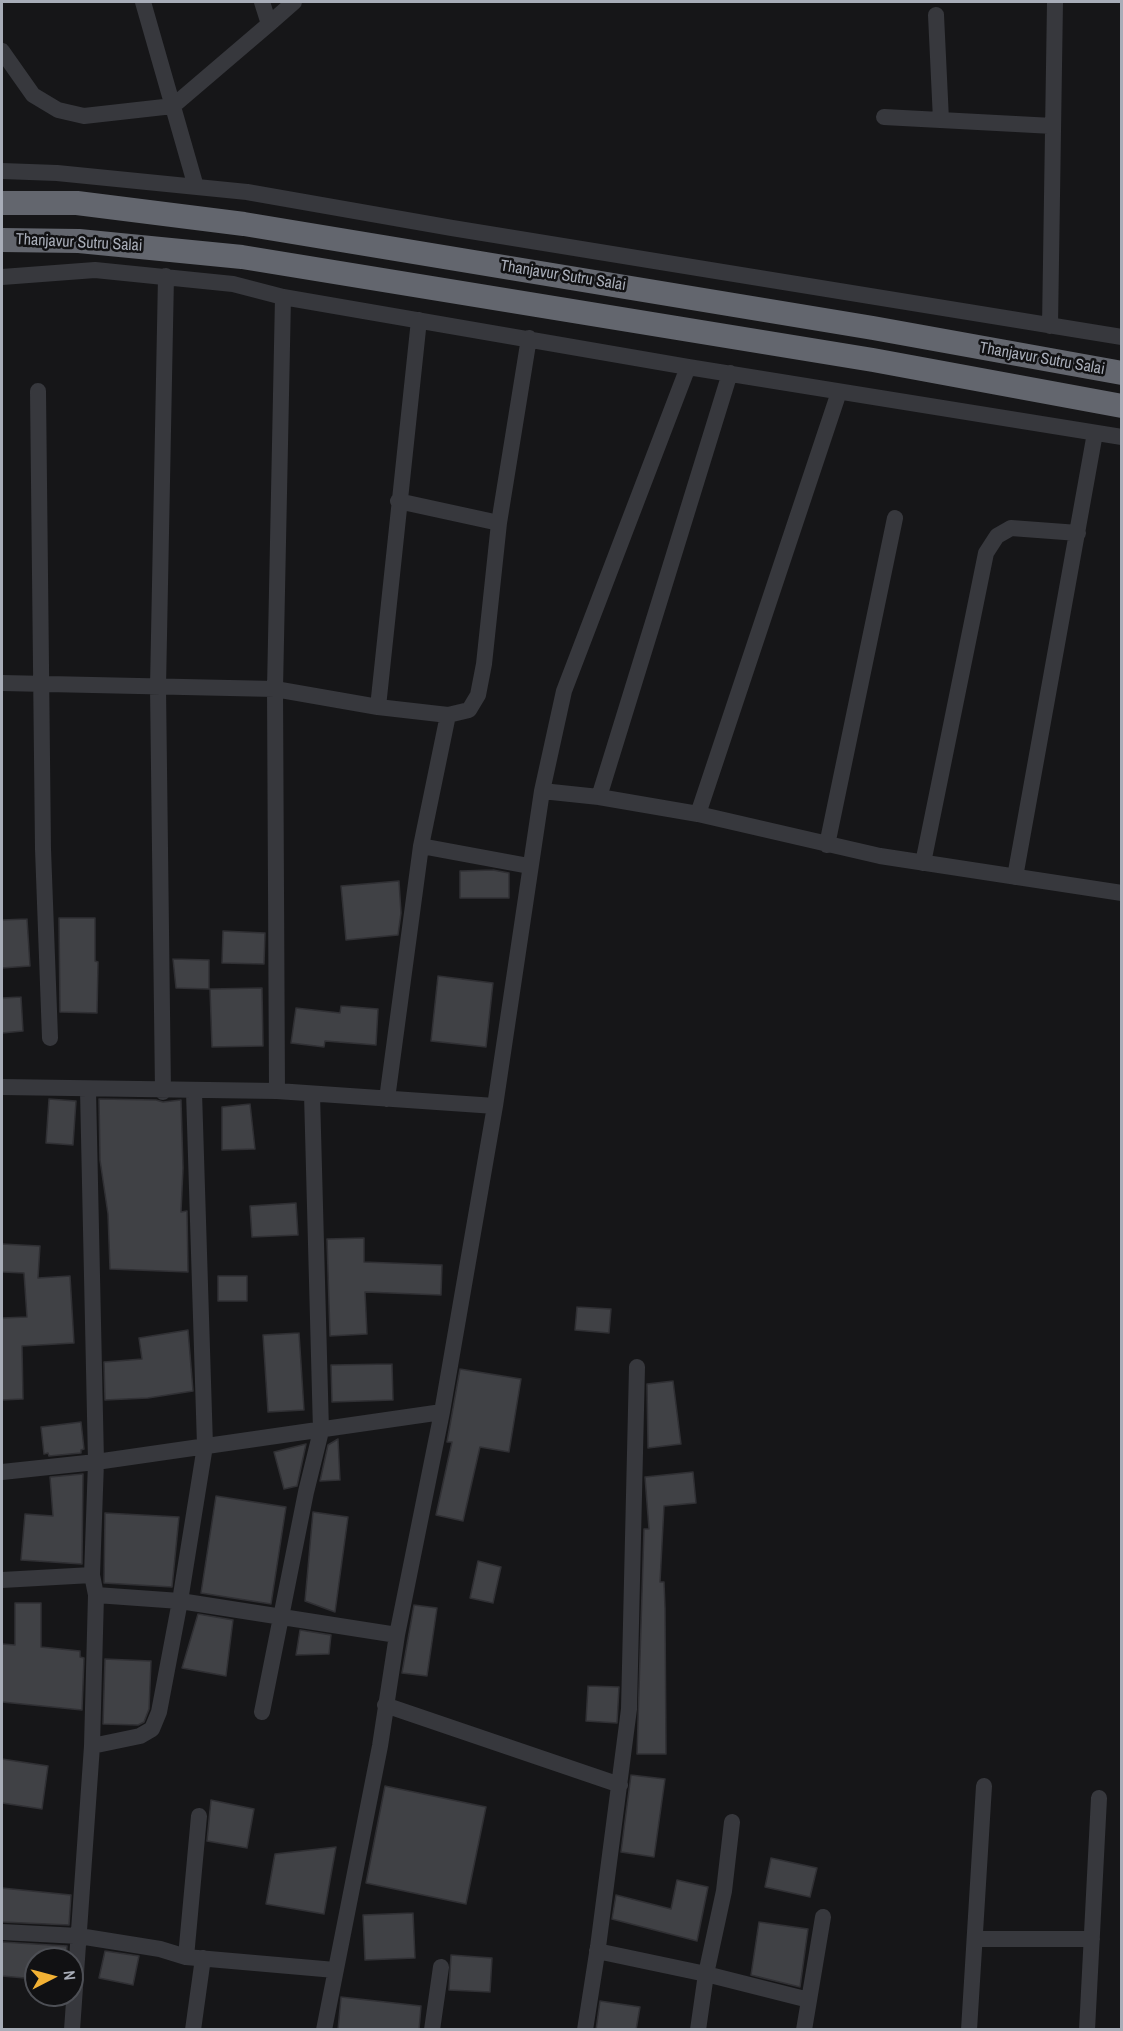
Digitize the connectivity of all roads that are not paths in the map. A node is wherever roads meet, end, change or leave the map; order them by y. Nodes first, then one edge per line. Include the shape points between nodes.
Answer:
1 (143, 2) edge
2 (262, 2) edge
3 (294, 2) edge
4 (1055, 2) edge
5 (936, 15) dead end
6 (269, 24) junction
7 (2, 51) edge
8 (173, 106) junction
9 (884, 117) dead end
10 (941, 120) junction
11 (1053, 126) junction
12 (2, 171) edge
13 (196, 187) junction
14 (2, 203) edge
15 (2, 240) edge
16 (166, 276) junction
17 (2, 277) edge
18 (283, 297) junction
19 (419, 320) junction
20 (1050, 326) junction
21 (1122, 337) edge
22 (529, 338) junction
23 (688, 367) junction
24 (730, 373) junction
25 (1122, 374) edge
26 (38, 392) dead end
27 (839, 392) junction
28 (1120, 407) edge
29 (1095, 433) junction
30 (1122, 437) edge
31 (398, 501) junction
32 (895, 518) dead end
33 (499, 523) junction
34 (1078, 533) junction
35 (2, 683) edge
36 (42, 683) junction
37 (158, 687) junction
38 (275, 689) junction
39 (378, 707) junction
40 (448, 715) junction
41 (542, 791) junction
42 (599, 796) junction
43 (698, 814) junction
44 (827, 845) junction
45 (421, 846) junction
46 (923, 863) junction
47 (530, 866) junction
48 (1015, 877) junction
49 (1122, 893) edge
50 (50, 1038) dead end
51 (2, 1087) edge
52 (88, 1090) junction
53 (277, 1091) junction
54 (163, 1092) junction
55 (194, 1092) junction
56 (312, 1094) junction
57 (387, 1099) junction
58 (495, 1107) junction
59 (637, 1367) dead end
60 (442, 1412) junction
61 (321, 1431) junction
62 (205, 1446) junction
63 (96, 1462) junction
64 (2, 1472) edge
65 (92, 1575) junction
66 (2, 1580) edge
67 (96, 1594) junction
68 (180, 1601) junction
69 (283, 1616) junction
70 (397, 1635) junction
71 (385, 1705) junction
72 (262, 1712) dead end
73 (92, 1746) junction
74 (620, 1785) junction
75 (984, 1786) dead end
76 (1099, 1798) dead end
77 (199, 1816) dead end
78 (732, 1822) dead end
79 (823, 1917) dead end
80 (2, 1932) edge
81 (79, 1936) junction
82 (975, 1938) junction
83 (1092, 1939) junction
84 (597, 1952) junction
85 (195, 1958) junction
86 (441, 1967) dead end
87 (335, 1970) junction
88 (706, 1974) junction
89 (809, 2000) junction
90 (72, 2030) edge
91 (193, 2030) edge
92 (324, 2030) edge
93 (432, 2030) edge
94 (585, 2030) edge
95 (698, 2030) edge
96 (804, 2030) edge
97 (969, 2030) edge
98 (1087, 2030) edge

1 - 8 street
2 - 6 street
3 - 6 street
4 - 11 street
5 - 10 street
6 - 8 street
7 - 8 street via 33,95 58,110 84,116
8 - 13 street
9 - 10 street
10 - 11 street
11 - 20 street
12 - 13 street
13 - 20 street via 247,192
14 - 25 highway, Thanjavur Sutru Salai via 78,203 233,223 873,328
15 - 28 highway, Thanjavur Sutru Salai via 90,242 242,257 873,360
16 - 17 street via 95,270
16 - 18 street
16 - 37 street
18 - 19 street
18 - 38 street
19 - 22 street
19 - 31 street
20 - 21 street
22 - 23 street
22 - 33 street
23 - 24 street
23 - 41 street via 564,691
24 - 27 street
24 - 42 street
26 - 36 street
27 - 29 street
27 - 43 street
29 - 30 street
29 - 34 street
31 - 33 street
31 - 39 street
32 - 44 street
33 - 40 street via 478,695 470,710
34 - 46 street via 1011,528 997,536 986,553
34 - 48 street
35 - 36 street
36 - 37 street
36 - 50 street
37 - 38 street
37 - 54 street
38 - 39 street
38 - 53 street
39 - 40 street
40 - 45 street
41 - 42 street
41 - 47 street
42 - 43 street
43 - 44 street
44 - 46 street
45 - 47 street
45 - 57 street
46 - 48 street
47 - 58 street
48 - 49 street
51 - 52 street
52 - 54 street
52 - 63 street
53 - 55 street
53 - 56 street
54 - 55 street
55 - 62 street
56 - 57 street
56 - 61 street
57 - 58 street
58 - 60 street
59 - 74 street via 629,1709
60 - 61 street
60 - 70 street
61 - 62 street
61 - 69 street
62 - 63 street
62 - 68 street
63 - 64 street
63 - 65 street
65 - 66 street
65 - 67 street
67 - 68 street
67 - 73 street
68 - 69 street
68 - 73 street via 159,1712 152,1729 140,1736
69 - 70 street
69 - 72 street
70 - 71 street
71 - 74 street
71 - 87 street
73 - 81 street
74 - 84 street
75 - 82 street
76 - 83 street
77 - 85 street
78 - 88 street via 724,1892
79 - 89 street
80 - 81 street
81 - 85 street
81 - 90 street
82 - 83 street
82 - 97 street
83 - 98 street
84 - 88 street
84 - 94 street
85 - 87 street
85 - 91 street
86 - 93 street
87 - 92 street
88 - 89 street
88 - 95 street
89 - 96 street

